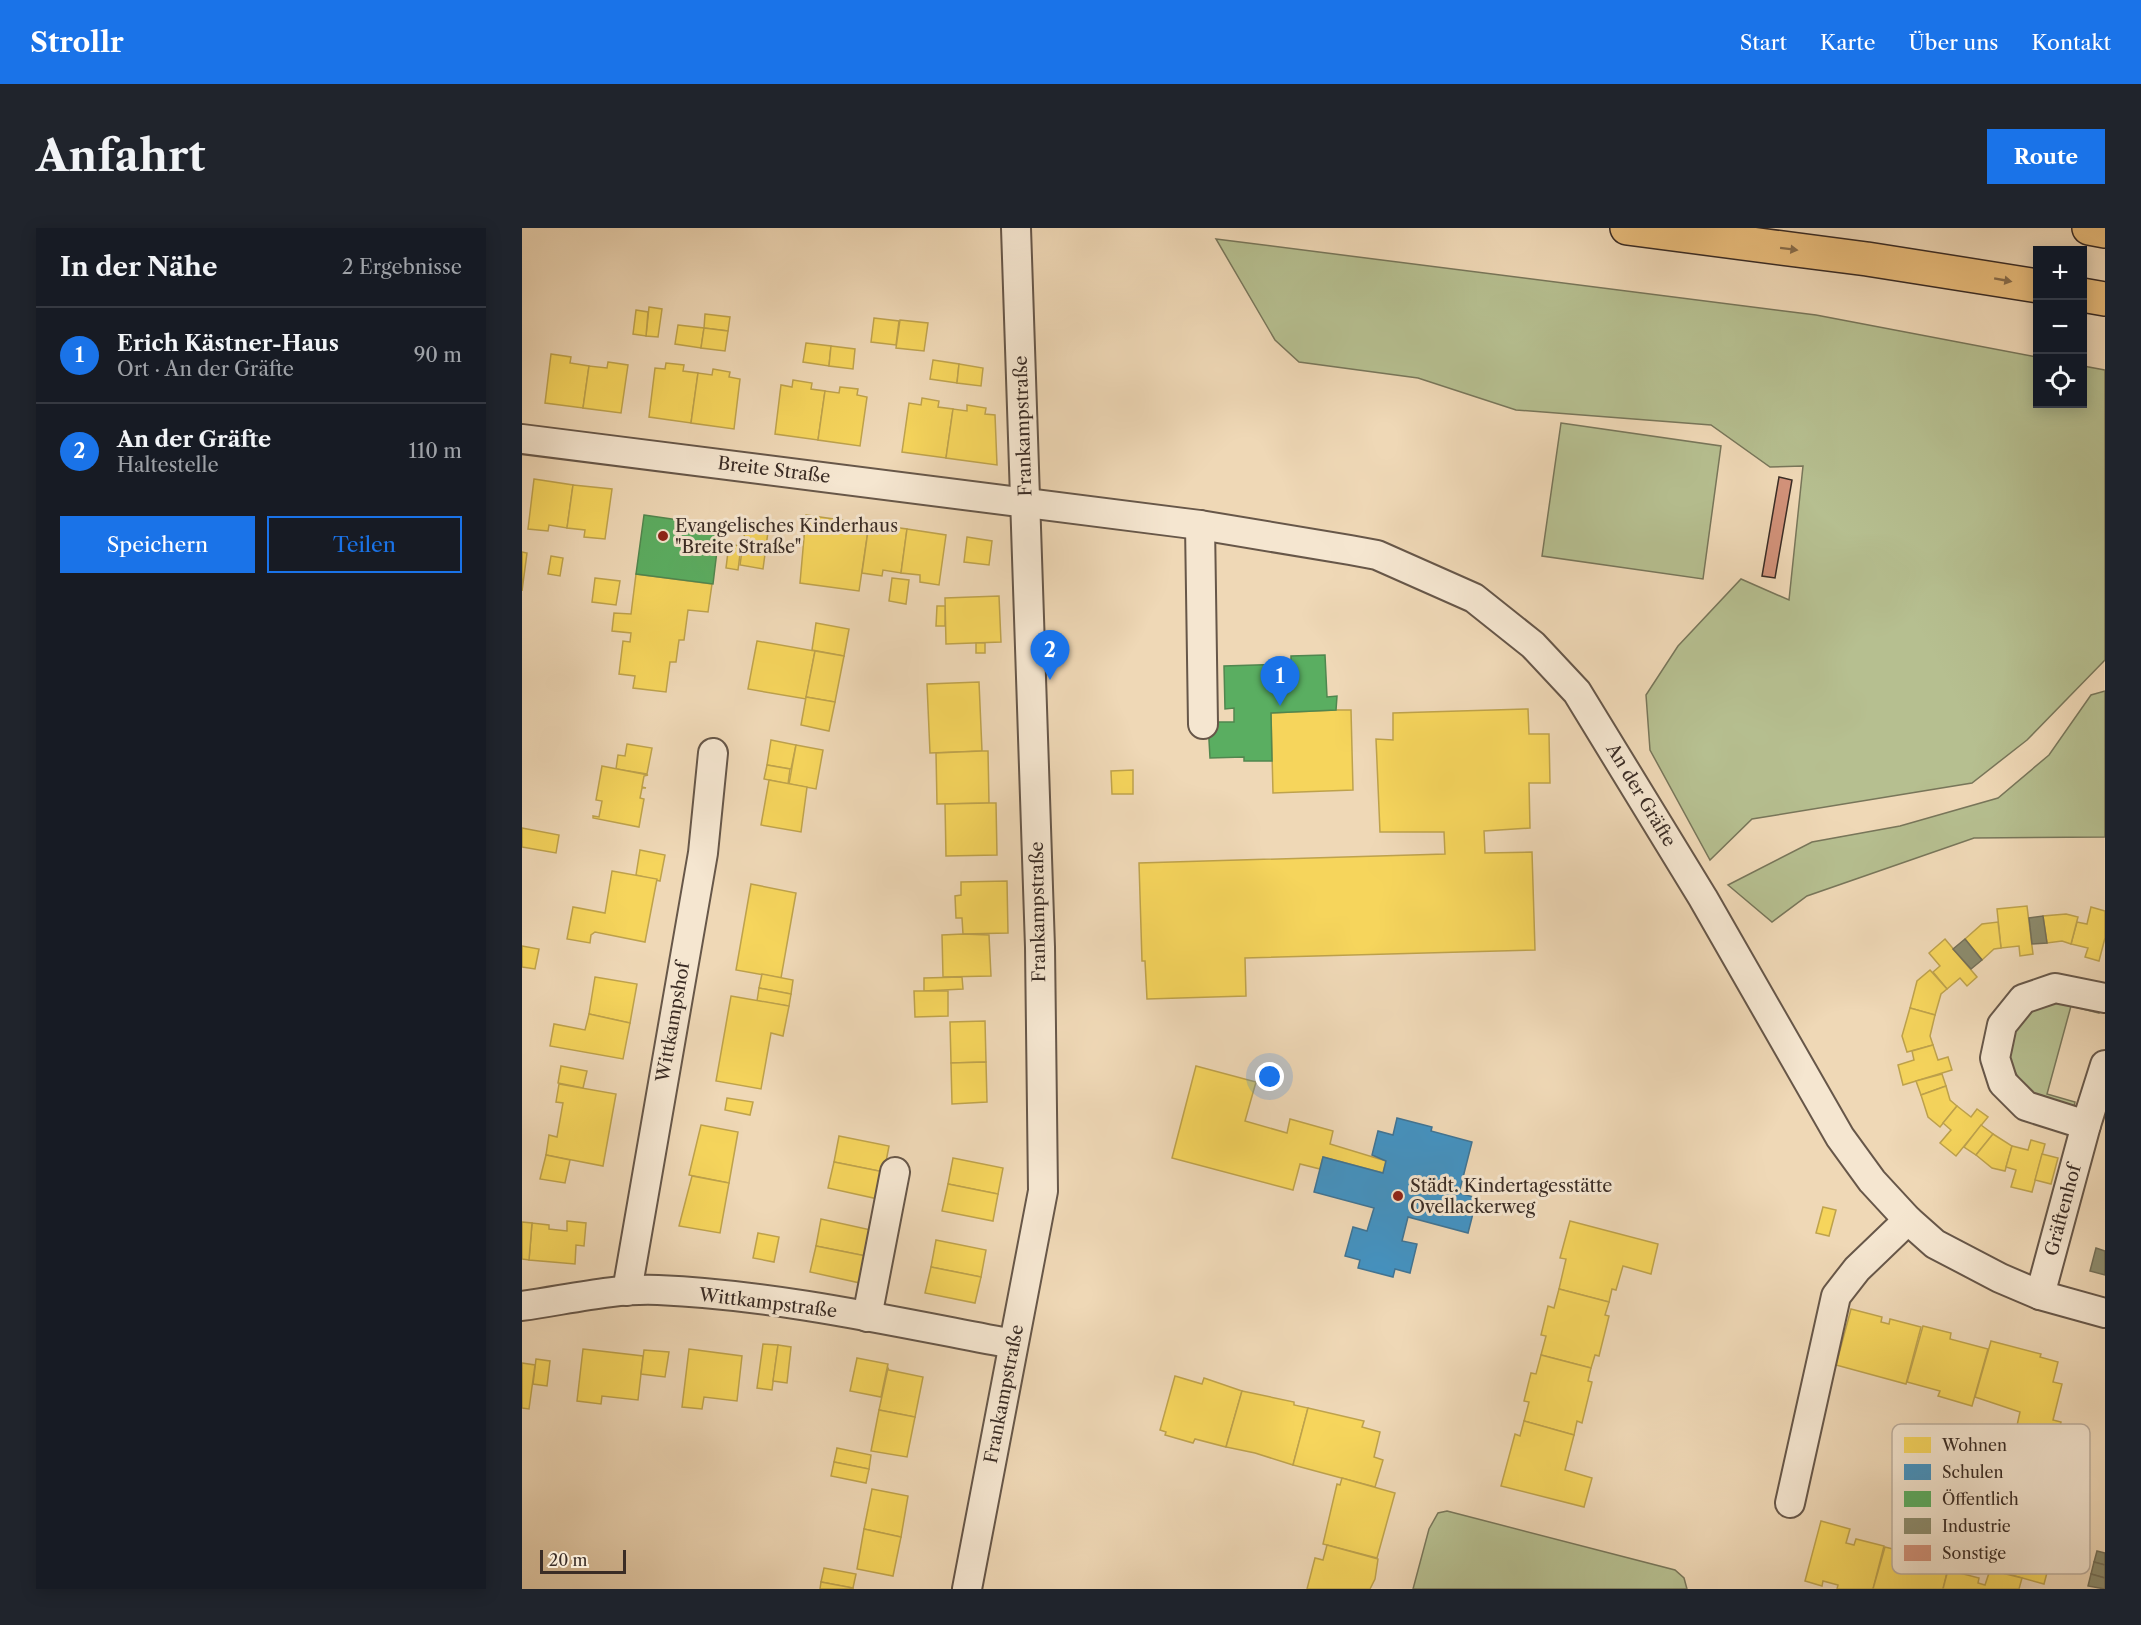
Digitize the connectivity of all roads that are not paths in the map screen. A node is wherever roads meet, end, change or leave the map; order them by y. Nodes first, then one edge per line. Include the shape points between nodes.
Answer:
1 (1016, 228) edge
2 (1627, 228) edge
3 (2089, 228) edge
4 (2105, 231) edge
5 (2033, 285) edge
6 (2087, 295) edge
7 (2105, 298) edge
8 (522, 439) edge
9 (1026, 502) junction
10 (1200, 525) junction
11 (1203, 724) dead end
12 (713, 753) dead end
13 (2105, 998) edge
14 (2105, 1065) edge
15 (2086, 1125) junction
16 (895, 1172) dead end
17 (1908, 1220) junction
18 (627, 1291) junction
19 (2040, 1294) junction
20 (522, 1306) edge
21 (2105, 1313) edge
22 (867, 1317) junction
23 (1013, 1344) junction
24 (1790, 1503) dead end
25 (967, 1589) edge

1 - 9 street, Frankampstraße
2 -> 5 highway
3 - 4 highway
6 - 7 highway
8 - 9 street, Breite Straße
9 - 10 street, An der Gräfte
9 - 23 street, Frankampstraße via 1040,947 1043,1191
10 - 11 street
10 - 17 street, An der Gräfte via 1377,555 1474,598 1533,645 1584,702 1840,1137 1872,1181
12 - 18 street, Wittkampshof via 703,853
13 - 15 street via 2055,988 2023,999 2002,1025 1995,1058 2003,1083 2026,1106
14 - 15 street, Gräftenhof
15 - 19 street, Gräftenhof
16 - 22 street
17 - 19 street, An der Gräfte via 1935,1244
17 - 24 street via 1857,1269 1836,1296
18 - 20 street, Wittkampstraße
18 - 22 street, Wittkampstraße via 657,1290 786,1302
19 - 21 street, An der Gräfte
22 - 23 street, Wittkampstraße
23 - 25 street, Frankampstraße

